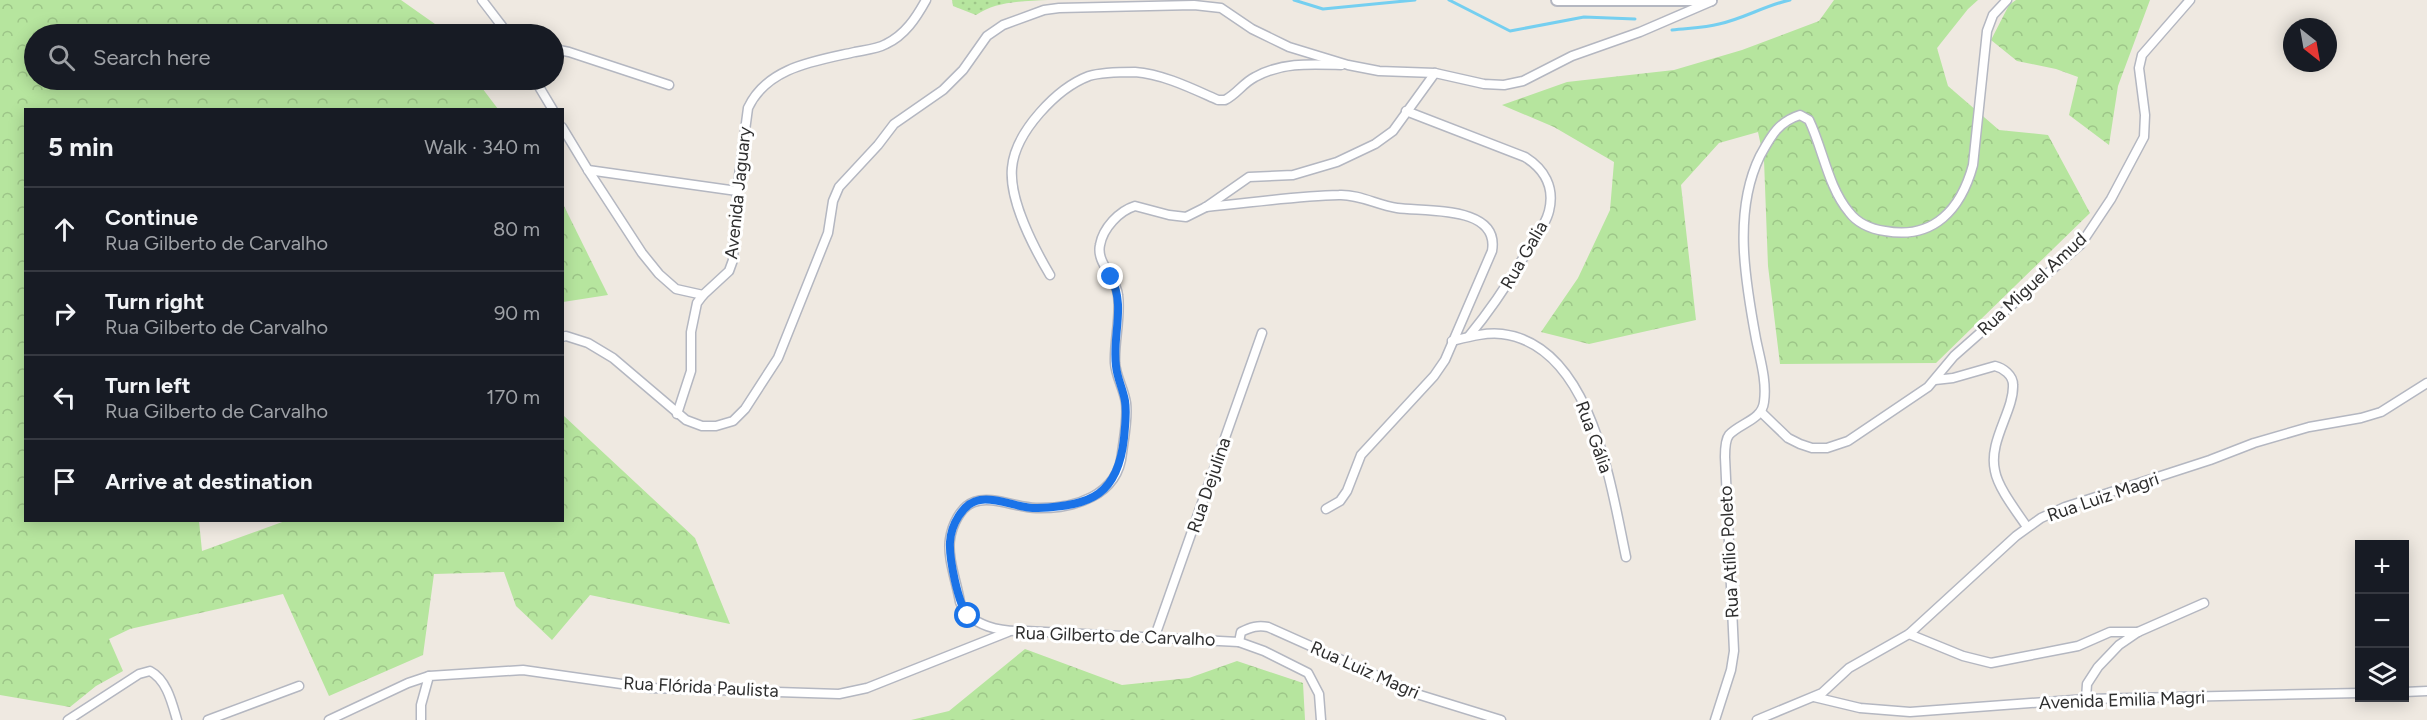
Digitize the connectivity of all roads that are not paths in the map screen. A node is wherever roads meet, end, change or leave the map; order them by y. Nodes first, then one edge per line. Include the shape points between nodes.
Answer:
1 (482, 0) edge
2 (926, 0) edge
3 (1557, 0) edge
4 (1713, 0) edge
5 (2007, 0) edge
6 (2190, 0) edge
7 (1221, 4) edge
8 (500, 24) edge
9 (564, 52) edge
10 (1348, 65) junction
11 (1435, 73) junction
12 (669, 84) dead end
13 (541, 90) edge
14 (552, 108) edge
15 (1407, 111) junction
16 (564, 130) edge
17 (588, 170) junction
18 (737, 191) junction
19 (1206, 207) junction
20 (1050, 275) dead end
21 (703, 295) junction
22 (1262, 333) dead end
23 (564, 336) edge
24 (1469, 336) junction
25 (1452, 340) junction
26 (1935, 380) junction
27 (2427, 383) edge
28 (1761, 412) junction
29 (677, 414) junction
30 (1326, 509) dead end
31 (2027, 527) junction
32 (1626, 557) dead end
33 (2204, 603) dead end
34 (1008, 632) junction
35 (2138, 632) junction
36 (1909, 634) junction
37 (1155, 636) junction
38 (1239, 642) junction
39 (429, 676) junction
40 (299, 686) dead end
41 (2427, 691) edge
42 (2409, 692) edge
43 (2355, 693) edge
44 (1814, 697) junction
45 (2086, 699) junction
46 (68, 720) edge
47 (177, 720) edge
48 (208, 720) edge
49 (329, 720) edge
50 (420, 720) edge
51 (1321, 720) edge
52 (1501, 720) edge
53 (1715, 720) edge
54 (1757, 720) edge

1 - 8 street
2 - 18 street, Avenida Jaguary via 909,27 886,45 787,70 760,88 748,108
3 - 4 street
4 - 11 street via 1572,56 1522,81 1484,84
5 - 28 street via 1993,15 1987,32 1969,180 1955,205 1930,227 1902,234 1873,229 1854,218 1837,194 1809,120 1800,115 1788,119 1772,133 1751,175 1744,252 1764,382
6 - 26 street, Rua Miguel Amud via 2139,60 2144,137 2097,221 2081,244 1954,356
7 - 10 street via 1252,29 1289,47
7 - 29 street via 1044,10 1003,25 987,36 963,70 943,90 894,124 839,187 828,233 778,358 745,410 733,421 716,426 693,424
9 - 12 street
10 - 11 street via 1379,71
10 - 20 street via 1285,66 1254,77 1225,100 1137,72 1089,76 1056,95 1025,133 1012,168 1023,219
11 - 15 street, Rua Gilberto de Carvalho
13 - 14 street
15 - 19 street, Rua Gilberto de Carvalho via 1394,131 1375,144 1316,170 1282,177 1249,177
15 - 24 street, Rua Galia via 1525,157 1537,164 1548,181 1549,211 1542,226 1498,300
16 - 17 street
17 - 18 street
17 - 21 street via 659,274 676,289
18 - 21 street, Avenida Jaguary via 733,260 729,272
19 - 25 street via 1347,195 1477,220 1488,229 1492,251
19 - 34 street, Rua Gilberto de Carvalho via 1181,217 1131,207 1115,219 1102,238 1099,253 1118,294 1115,361 1126,411 1121,461 1108,486 1088,500 1063,506 1036,508 981,500 965,507 958,518 950,551 964,611 976,621
21 - 29 street via 692,320 691,371
22 - 37 street, Rua Dejulina
23 - 29 street via 588,343 613,358
24 - 25 street, Rua Gália
24 - 32 street, Rua Gália via 1500,333 1519,338 1548,357 1569,380 1589,415 1604,454
25 - 30 street via 1434,376 1361,455 1347,491 1340,501
26 - 28 street, Rua Miguel Amud via 1848,441 1827,448 1812,448 1794,441
26 - 31 street via 1988,367 2001,367 2008,374 2013,385 1993,460 1995,473
27 - 31 street, Rua Luiz Magri via 2381,412 2254,443 2065,507
28 - 53 street, Rua Atílio Poleto via 1727,441 1734,651
31 - 36 street, Rua Luiz Magri
33 - 35 street
34 - 37 street, Rua Gilberto de Carvalho
34 - 39 street, Rua Flórida Paulista via 867,688 840,694 651,688 523,670
35 - 36 street via 2110,632 2078,646 1991,663
35 - 45 street via 2098,667 2087,684
36 - 44 street, Rua Luiz Magri via 1849,668
37 - 38 street, Rua Gilberto de Carvalho
38 - 51 street, Rua Gilberto de Carvalho via 1308,673 1319,694
38 - 52 street, Rua Luiz Magri via 1241,632 1248,628 1268,627 1420,695
39 - 49 street, Rua Flórida Paulista
39 - 50 street
40 - 48 street
41 - 42 street
43 - 45 street, Avenida Emilia Magri
44 - 45 street, Avenida Emilia Magri via 1860,708 1910,712
44 - 54 street, Rua Luiz Magri
46 - 47 street via 139,674 150,671 165,686

